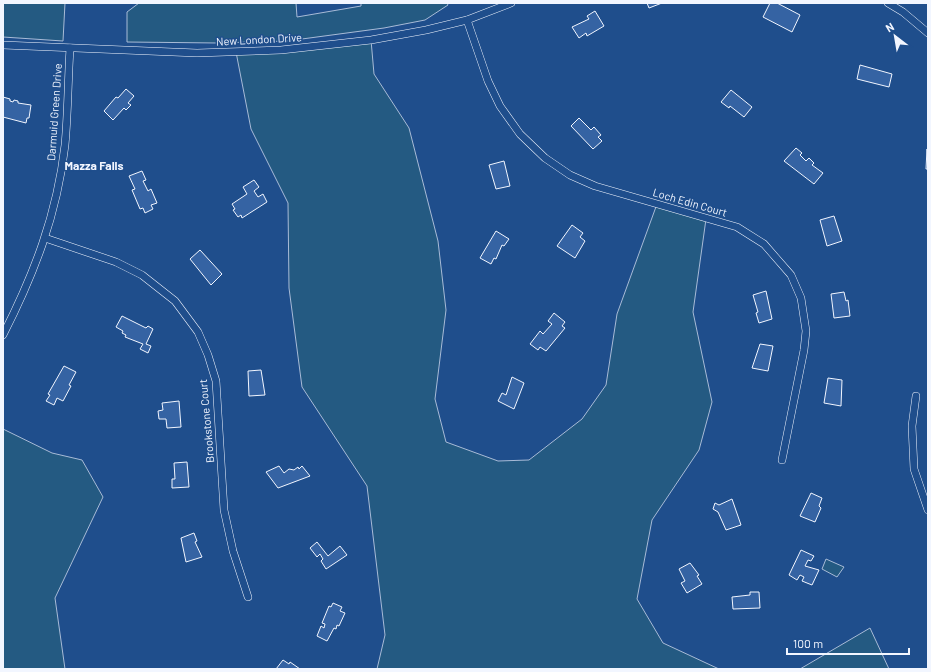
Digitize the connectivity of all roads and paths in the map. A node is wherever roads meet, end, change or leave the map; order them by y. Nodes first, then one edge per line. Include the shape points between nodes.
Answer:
1 (511, 3) edge
2 (888, 3) edge
3 (467, 20) junction
4 (928, 33) edge
5 (3, 44) edge
6 (70, 48) junction
7 (45, 238) junction
8 (3, 335) edge
9 (916, 396) dead end
10 (782, 460) dead end
11 (928, 510) edge
12 (248, 597) dead end

1 - 3 street, New London Drive
2 - 4 street
3 - 6 street, New London Drive via 371,40 281,50 197,53
3 - 10 street, Loch Edin Court via 488,81 500,106 520,134 545,158 570,175 595,186 737,227 764,244 790,275 801,298 806,331
5 - 6 street, New London Drive
6 - 7 street, Darmuid Green Drive via 65,145 57,193
7 - 8 street, Darmuid Green Drive via 25,292
7 - 12 street, Brookstone Court via 116,262 142,275 175,301 198,332 216,380 224,510 233,551
9 - 11 street via 912,426 914,469

